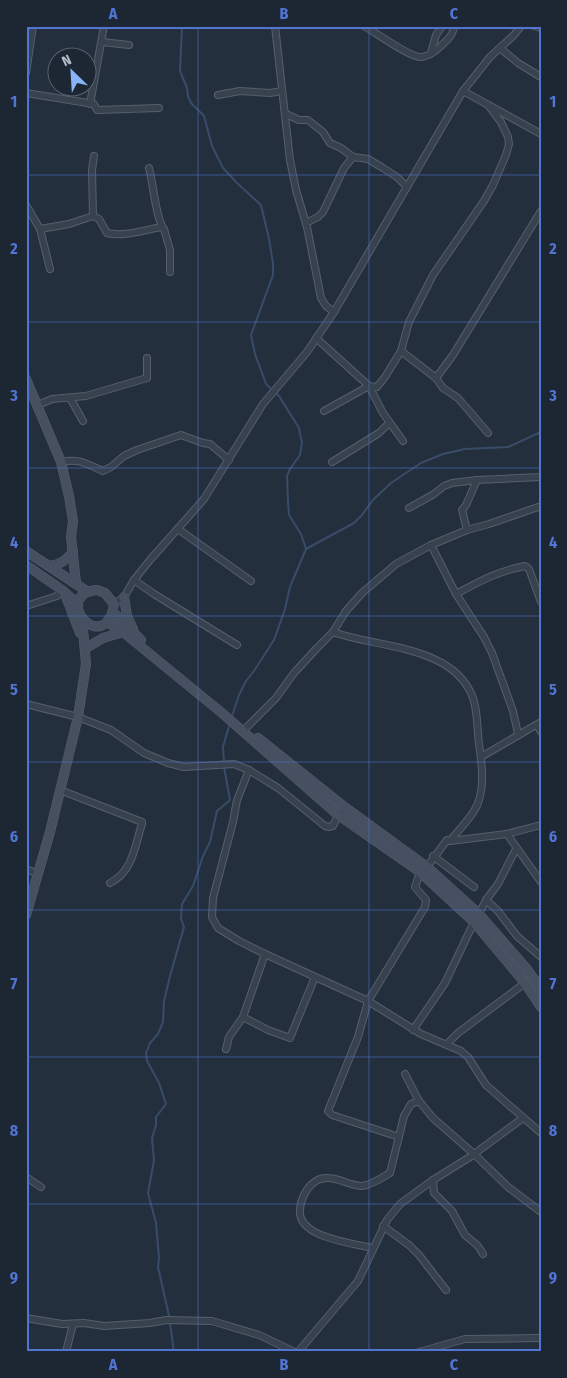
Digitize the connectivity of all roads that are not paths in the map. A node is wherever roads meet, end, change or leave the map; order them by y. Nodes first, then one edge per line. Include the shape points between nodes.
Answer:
1 (33, 26) edge
2 (104, 26) edge
3 (275, 26) edge
4 (364, 26) edge
5 (442, 26) edge
6 (454, 26) edge
7 (521, 26) edge
8 (534, 26) edge
9 (541, 28) edge
10 (102, 42) junction
11 (129, 45) dead end
12 (500, 48) junction
13 (431, 53) junction
14 (26, 73) edge
15 (541, 77) edge
16 (282, 91) junction
17 (462, 91) junction
18 (26, 93) edge
19 (218, 95) dead end
20 (90, 104) junction
21 (488, 105) junction
22 (159, 108) dead end
23 (286, 114) junction
24 (541, 134) edge
25 (94, 156) dead end
26 (353, 157) junction
27 (149, 168) dead end
28 (408, 184) junction
29 (26, 205) edge
30 (541, 211) edge
31 (93, 216) junction
32 (306, 223) junction
33 (162, 227) junction
34 (40, 229) junction
35 (50, 269) dead end
36 (170, 272) dead end
37 (334, 312) junction
38 (316, 338) junction
39 (401, 351) junction
40 (148, 358) dead end
41 (26, 378) edge
42 (436, 378) junction
43 (369, 386) junction
44 (70, 398) junction
45 (38, 405) junction
46 (324, 410) dead end
47 (83, 421) dead end
48 (389, 423) junction
49 (488, 433) dead end
50 (403, 441) dead end
51 (229, 460) junction
52 (61, 462) junction
53 (332, 462) dead end
54 (541, 477) edge
55 (477, 480) junction
56 (541, 506) edge
57 (409, 508) dead end
58 (178, 530) junction
59 (467, 530) junction
60 (73, 531) junction
61 (431, 545) junction
62 (26, 551) edge
63 (73, 552) junction
64 (26, 565) edge
65 (49, 566) junction
66 (134, 580) junction
67 (251, 581) dead end
68 (82, 588) junction
69 (63, 590) junction
70 (456, 594) junction
71 (124, 597) junction
72 (541, 602) edge
73 (78, 604) junction
74 (26, 606) edge
75 (113, 608) junction
76 (82, 619) junction
77 (106, 622) junction
78 (96, 626) junction
79 (123, 632) junction
80 (333, 632) junction
81 (139, 638) junction
82 (237, 645) dead end
83 (86, 648) junction
84 (26, 704) edge
85 (225, 712) junction
86 (78, 717) junction
87 (539, 724) edge
88 (245, 729) junction
89 (541, 732) edge
90 (518, 734) junction
91 (481, 757) junction
92 (249, 770) junction
93 (60, 790) junction
94 (338, 815) junction
95 (541, 825) edge
96 (507, 834) junction
97 (450, 841) junction
98 (516, 849) junction
99 (433, 856) junction
100 (26, 869) edge
101 (423, 870) junction
102 (38, 874) junction
103 (541, 882) edge
104 (110, 883) dead end
105 (474, 887) dead end
106 (28, 899) edge
107 (486, 900) junction
108 (479, 914) junction
109 (26, 915) edge
110 (474, 922) junction
111 (265, 954) junction
112 (541, 957) edge
113 (315, 977) junction
114 (525, 983) junction
115 (541, 989) edge
116 (368, 1002) junction
117 (541, 1008) edge
118 (243, 1017) junction
119 (413, 1030) junction
120 (447, 1044) junction
121 (226, 1049) dead end
122 (405, 1074) dead end
123 (419, 1101) junction
124 (523, 1118) junction
125 (541, 1133) edge
126 (399, 1137) junction
127 (474, 1154) junction
128 (26, 1178) edge
129 (433, 1180) junction
130 (41, 1187) dead end
131 (541, 1212) edge
132 (383, 1226) junction
133 (372, 1248) junction
134 (483, 1254) dead end
135 (446, 1290) dead end
136 (26, 1318) edge
137 (74, 1324) junction
138 (541, 1338) edge
139 (66, 1352) edge
140 (297, 1352) edge
141 (419, 1352) edge

1 - 14 street
2 - 10 street
3 - 16 street
4 - 13 street via 409,54 419,58
5 - 13 street
6 - 13 street via 450,37
7 - 12 street
8 - 9 street
10 - 11 street
10 - 20 street
12 - 15 street
12 - 17 street
16 - 19 street via 240,91
16 - 23 street
17 - 21 street
17 - 28 street
18 - 20 street
20 - 22 street via 94,104 97,110
21 - 24 street
21 - 39 street via 508,137 506,155 484,201 433,276 409,322
23 - 26 street via 308,120 323,132 330,143
23 - 32 street via 290,160
25 - 31 street
26 - 28 street via 368,159
26 - 32 street via 344,168 323,212
27 - 33 street
28 - 37 street
29 - 34 street
30 - 42 street
31 - 33 street via 99,219 107,233 113,235
31 - 34 street
32 - 37 street via 321,298
33 - 36 street via 170,250
34 - 35 street
37 - 38 street
38 - 43 street
38 - 51 street via 264,404
39 - 42 street
39 - 43 street via 377,387
40 - 44 street via 148,378
41 - 45 main road
42 - 49 street
43 - 46 street
43 - 48 street
44 - 45 street via 52,399
44 - 47 street
45 - 52 main road
48 - 50 street
48 - 53 street via 379,433
51 - 52 street via 210,444 181,435 124,456 103,471 72,460
51 - 58 street via 204,499
52 - 60 main road
54 - 55 street
55 - 57 street via 452,482
55 - 59 street via 462,510
56 - 59 street
58 - 66 street
58 - 67 street
59 - 61 street
60 - 63 main road
60 - 68 main road via 77,539
61 - 70 street
61 - 80 street via 382,575 346,611
62 - 65 main road
63 - 65 main road via 65,561
63 - 68 main road
64 - 69 main road
65 - 68 main road
66 - 71 street
66 - 82 street
68 - 73 main road
68 - 75 main road via 101,591 109,596
69 - 73 main road
69 - 74 street via 56,596
69 - 83 main road
70 - 72 street via 488,576 524,566 529,569
70 - 90 street via 492,654
71 - 75 street
71 - 81 main road via 127,616
73 - 76 main road
75 - 77 main road
75 - 81 main road
76 - 78 main road
76 - 83 main road
77 - 78 main road
77 - 79 main road
78 - 83 main road
79 - 83 main road
79 - 85 main road
80 - 88 street
80 - 91 street via 421,653 459,677 469,690 476,708
81 - 85 main road
83 - 86 main road
84 - 86 street
85 - 88 main road
86 - 92 street via 111,730 144,753 168,763 184,767 234,764
86 - 93 main road
87 - 89 street
87 - 90 street
88 - 94 main road
88 - 101 main road
90 - 91 street
91 - 97 street via 480,798 474,811
92 - 94 street via 278,788 325,826 333,826
92 - 111 street via 237,800 211,911 218,928
93 - 102 main road
93 - 104 street via 142,822 134,855 123,874
94 - 101 main road
95 - 96 street
96 - 97 street
96 - 98 street
97 - 99 street via 447,840
98 - 103 street
98 - 107 street
99 - 101 street
99 - 105 street
100 - 102 street
101 - 108 main road
101 - 110 main road
101 - 116 street via 415,887 426,900 425,907
102 - 106 main road
106 - 109 main road
107 - 108 street
107 - 112 street
108 - 115 main road
110 - 114 main road
110 - 119 street via 445,984
111 - 113 street
111 - 118 street
113 - 116 street
113 - 118 street via 290,1038
114 - 117 main road
114 - 120 street
116 - 119 street
116 - 126 street via 358,1037 328,1111
118 - 121 street via 229,1037
119 - 120 street
120 - 124 street via 468,1057 486,1085
122 - 123 street
123 - 126 street via 407,1109
123 - 127 street via 448,1133
124 - 125 street
124 - 127 street
126 - 133 street via 388,1174 361,1186 327,1178 312,1184 302,1198 300,1212 308,1229
127 - 129 street
127 - 131 street via 508,1188
128 - 130 street
129 - 132 street via 400,1204
129 - 134 street via 434,1193 452,1211 465,1235
132 - 133 street
132 - 135 street via 418,1255
133 - 140 street via 358,1281
136 - 137 street
137 - 139 street
137 - 140 street via 104,1326 175,1319 201,1320 258,1335
138 - 141 street via 465,1339

